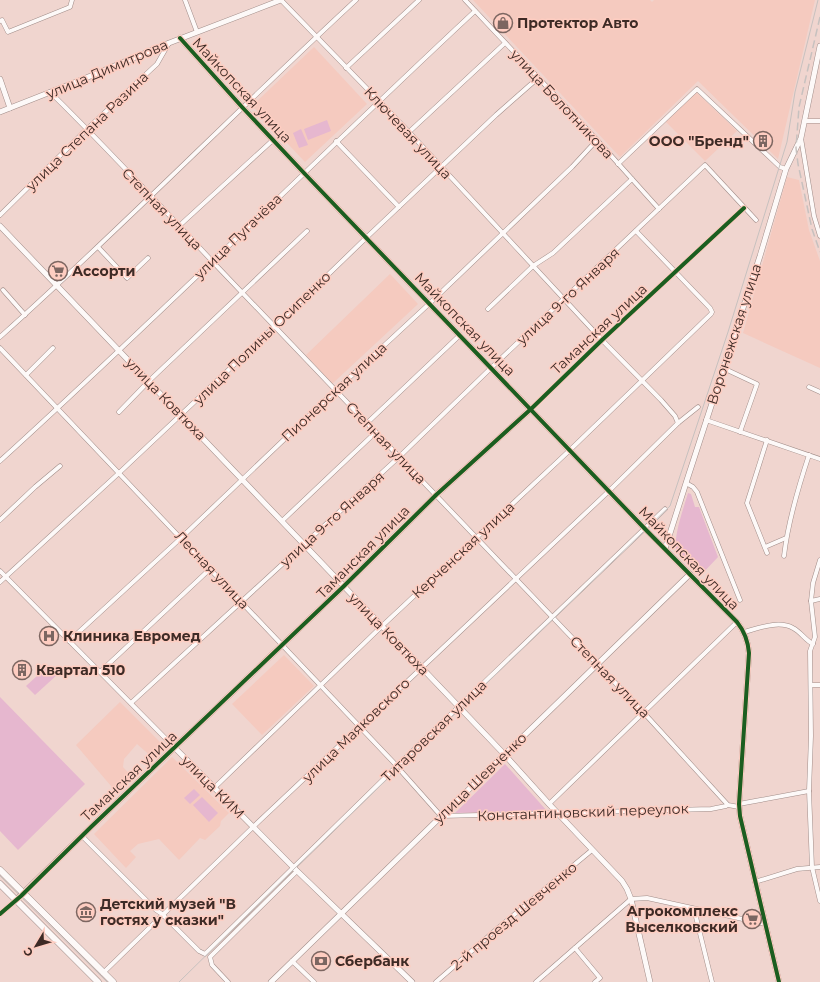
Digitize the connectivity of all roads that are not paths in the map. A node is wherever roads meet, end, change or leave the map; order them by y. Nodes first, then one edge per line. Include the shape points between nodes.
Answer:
1 (72, 0) edge
2 (184, 0) edge
3 (281, 0) edge
4 (356, 0) edge
5 (419, 0) edge
6 (465, 0) edge
7 (475, 11) junction
8 (0, 21) edge
9 (197, 32) junction
10 (316, 37) junction
11 (180, 38) junction
12 (169, 43) junction
13 (505, 43) junction
14 (820, 46) edge
15 (346, 68) junction
16 (538, 78) junction
17 (0, 79) edge
18 (50, 92) junction
19 (378, 101) junction
20 (10, 108) junction
21 (242, 108) junction
22 (0, 112) edge
23 (805, 121) junction
24 (820, 121) edge
25 (87, 129) junction
26 (409, 132) junction
27 (802, 138) junction
28 (273, 140) junction
29 (597, 140) junction
30 (336, 141) junction
31 (618, 164) junction
32 (441, 168) junction
33 (786, 169) junction
34 (304, 173) junction
35 (632, 179) junction
36 (151, 196) junction
37 (399, 207) junction
38 (744, 208) junction
39 (659, 209) junction
40 (0, 214) edge
41 (756, 220) dead end
42 (0, 226) edge
43 (179, 226) junction
44 (307, 231) dead end
45 (636, 231) junction
46 (503, 233) junction
47 (820, 236) edge
48 (367, 237) junction
49 (98, 247) junction
50 (148, 258) dead end
51 (212, 262) junction
52 (533, 266) junction
53 (675, 273) junction
54 (57, 285) junction
55 (3, 290) dead end
56 (242, 292) junction
57 (564, 300) junction
58 (430, 303) junction
59 (488, 309) dead end
60 (25, 314) junction
61 (275, 326) junction
62 (460, 335) junction
63 (0, 337) edge
64 (602, 340) junction
65 (0, 348) edge
66 (52, 348) dead end
67 (119, 350) junction
68 (491, 368) junction
69 (723, 368) junction
70 (26, 375) junction
71 (149, 381) junction
72 (642, 382) junction
73 (808, 387) dead end
74 (336, 390) junction
75 (820, 392) edge
76 (58, 408) junction
77 (698, 408) dead end
78 (531, 409) junction
79 (119, 412) dead end
80 (181, 415) junction
81 (706, 420) junction
82 (367, 422) junction
83 (678, 423) junction
84 (376, 432) junction
85 (740, 432) junction
86 (768, 440) junction
87 (570, 450) junction
88 (809, 454) junction
89 (399, 457) junction
90 (820, 459) edge
91 (0, 461) edge
92 (60, 466) dead end
93 (119, 473) junction
94 (243, 479) junction
95 (686, 483) junction
96 (609, 491) junction
97 (436, 495) junction
98 (665, 510) dead end
99 (0, 520) edge
100 (282, 521) junction
101 (646, 529) junction
102 (477, 537) junction
103 (181, 538) junction
104 (786, 538) junction
105 (304, 545) junction
106 (765, 547) junction
107 (666, 549) junction
108 (767, 553) dead end
109 (784, 556) dead end
110 (820, 560) edge
111 (210, 569) junction
112 (0, 571) edge
113 (690, 574) junction
114 (5, 576) junction
115 (516, 578) junction
116 (0, 582) edge
117 (344, 586) junction
118 (820, 599) edge
119 (740, 600) dead end
120 (241, 601) junction
121 (811, 601) junction
122 (552, 617) junction
123 (737, 622) junction
124 (382, 626) junction
125 (744, 632) junction
126 (69, 640) junction
127 (812, 644) junction
128 (283, 645) junction
129 (598, 664) junction
130 (421, 668) junction
131 (100, 672) junction
132 (321, 685) junction
133 (811, 685) junction
134 (820, 685) edge
135 (131, 703) junction
136 (459, 707) junction
137 (644, 713) junction
138 (360, 726) junction
139 (175, 748) junction
140 (504, 754) junction
141 (397, 766) junction
142 (401, 771) dead end
143 (214, 788) junction
144 (809, 791) junction
145 (549, 804) junction
146 (739, 805) junction
147 (726, 806) dead end
148 (558, 813) junction
149 (441, 816) junction
150 (253, 827) junction
151 (82, 836) junction
152 (592, 850) junction
153 (293, 867) junction
154 (812, 867) junction
155 (820, 867) edge
156 (0, 870) edge
157 (297, 871) junction
158 (755, 882) junction
159 (0, 884) edge
160 (24, 893) junction
161 (631, 899) junction
162 (16, 900) junction
163 (820, 902) edge
164 (694, 909) junction
165 (0, 914) edge
166 (162, 914) junction
167 (342, 914) junction
168 (765, 924) junction
169 (575, 948) junction
170 (292, 961) junction
171 (103, 973) junction
172 (98, 982) edge
173 (113, 982) edge
174 (228, 982) edge
175 (271, 982) edge
176 (314, 982) edge
177 (412, 982) edge
178 (436, 982) edge
179 (536, 982) edge
180 (595, 982) edge
181 (650, 982) edge
182 (712, 982) edge
183 (779, 982) edge

1 - 8 street via 70,7 8,32 2,20
2 - 9 street
3 - 9 street, улица Димитрова
3 - 10 street, Ключевая улица
4 - 10 street
5 - 15 street
6 - 7 street, улица Болотникова
7 - 13 street, улица Болотникова
7 - 19 street, улица Пугачёва
9 - 11 street, улица Димитрова
10 - 15 street, Ключевая улица
10 - 21 street
11 - 12 street, улица Димитрова
11 - 21 street, Майкопская улица
12 - 18 street, улица Димитрова
12 - 25 street, улица Степана Разина via 157,64
13 - 16 street, улица Болотникова
13 - 26 street
14 - 23 street, Воронежская улица
15 - 19 street, Ключевая улица
16 - 29 street, улица Болотникова
16 - 32 street, улица Полины Осипенко
17 - 20 street
18 - 20 street, улица Димитрова
18 - 25 street, Степная улица
19 - 26 street, Ключевая улица
19 - 30 street, улица Пугачёва
20 - 22 street, улица Димитрова
21 - 28 street, Майкопская улица
21 - 36 street
23 - 24 street
23 - 27 street, Воронежская улица
25 - 36 street, Степная улица
25 - 40 street, улица Степана Разина
26 - 32 street, Ключевая улица
27 - 33 street, Воронежская улица
27 - 47 street via 814,216
28 - 34 street, Майкопская улица
28 - 43 street
29 - 31 street, улица Болотникова
29 - 46 street, Пионерская улица
30 - 34 street, улица Пугачёва
30 - 37 street
31 - 33 street via 697,89 780,167
31 - 35 street, улица Болотникова
32 - 37 street, улица Полины Осипенко
32 - 46 street, Ключевая улица
33 - 69 street, Воронежская улица
34 - 48 street, Майкопская улица
34 - 51 street, улица Пугачёва
35 - 39 street, улица Болотникова
35 - 52 street via 553,252
36 - 43 street, Степная улица
36 - 49 street
37 - 48 street, улица Полины Осипенко
38 - 39 street, улица 9-го Января via 705,166
38 - 41 street
38 - 53 street, Таманская улица
39 - 45 street, улица 9-го Января
42 - 54 street, улица Ковтюха
43 - 51 street, Степная улица
44 - 56 street
45 - 53 street
45 - 57 street, улица 9-го Января
46 - 52 street, Ключевая улица
46 - 58 street, Пионерская улица
48 - 58 street, Майкопская улица
48 - 61 street, улица Полины Осипенко
49 - 50 street via 127,278
49 - 54 street
51 - 56 street, Степная улица
51 - 67 street, улица Пугачёва
52 - 57 street, Ключевая улица
52 - 59 street
53 - 64 street, Таманская улица
53 - 72 street, Керченская улица via 712,312
54 - 60 street
54 - 67 street, улица Ковтюха
55 - 60 street
56 - 61 street, Степная улица
56 - 71 street
57 - 64 street, Ключевая улица
57 - 68 street, улица 9-го Января
58 - 62 street, Майкопская улица
58 - 74 street, Пионерская улица
60 - 63 street
61 - 74 street, Степная улица
61 - 80 street, улица Полины Осипенко
62 - 68 street, Майкопская улица
62 - 82 street
64 - 72 street, Ключевая улица
64 - 78 street, Таманская улица
65 - 70 street, Лесная улица
66 - 70 street
67 - 71 street, улица Ковтюха
67 - 76 street, улица Пугачёва
68 - 78 street, Майкопская улица
68 - 89 street, улица 9-го Января
69 - 81 street, Воронежская улица
69 - 85 street via 757,384
70 - 76 street, Лесная улица
71 - 79 street
71 - 80 street, улица Ковтюха
72 - 83 street, Ключевая улица via 661,400
72 - 87 street, Керченская улица
73 - 75 street
74 - 82 street, Степная улица
74 - 94 street, Пионерская улица
76 - 91 street, улица Пугачёва
76 - 93 street, Лесная улица
77 - 83 street, улица Маяковского
78 - 87 street, Майкопская улица
78 - 97 street, Таманская улица
80 - 93 street, улица Полины Осипенко
80 - 94 street, улица Ковтюха
81 - 85 street
81 - 95 street, Воронежская улица
82 - 84 street, Степная улица
83 - 96 street, улица Маяковского
84 - 89 street, Степная улица
84 - 100 street
85 - 86 street
86 - 88 street
86 - 106 street via 747,503
87 - 96 street, Майкопская улица
87 - 102 street, Керченская улица
88 - 90 street
88 - 104 street
89 - 97 street, Степная улица
89 - 105 street, улица 9-го Января
92 - 99 street
93 - 103 street, Лесная улица
93 - 114 street, улица Полины Осипенко
94 - 100 street, улица Ковтюха
94 - 103 street, Пионерская улица
95 - 107 street, Воронежская улица
95 - 119 street via 697,492
96 - 101 street, Майкопская улица
96 - 115 street, улица Маяковского
97 - 102 street, Степная улица
97 - 117 street, Таманская улица
98 - 101 street, Титаровская улица
100 - 105 street, улица Ковтюха
101 - 107 street, Майкопская улица
101 - 122 street, Титаровская улица
102 - 115 street, Степная улица
102 - 124 street, Керченская улица
103 - 111 street, Лесная улица
103 - 126 street, Пионерская улица
104 - 106 street
104 - 109 street
105 - 117 street, улица Ковтюха
105 - 120 street, улица 9-го Января
106 - 108 street
107 - 113 street, Майкопская улица
110 - 121 street
111 - 120 street, Лесная улица
111 - 131 street
112 - 114 street, улица КИМ
113 - 123 street, Майкопская улица
113 - 129 street, улица Шевченко
114 - 116 street, улица Полины Осипенко
114 - 126 street, улица КИМ
115 - 122 street, Степная улица
115 - 130 street, улица Маяковского
117 - 124 street, улица Ковтюха
117 - 128 street, Таманская улица
118 - 121 street
120 - 128 street, Лесная улица
120 - 135 street, улица 9-го Января
121 - 127 street via 815,637
122 - 129 street, Степная улица
122 - 136 street, Титаровская улица
123 - 125 street, Майкопская улица
123 - 137 street
124 - 130 street, улица Ковтюха
124 - 132 street, Керченская улица
125 - 127 street via 778,624 793,628
125 - 146 street via 749,653
126 - 131 street, улица КИМ
127 - 133 street
128 - 132 street, Лесная улица
128 - 139 street, Таманская улица
129 - 137 street, Степная улица
129 - 140 street, улица Шевченко
130 - 136 street, улица Ковтюха
130 - 138 street, улица Маяковского
131 - 135 street, улица КИМ
132 - 138 street, Лесная улица
132 - 143 street, Керченская улица
133 - 134 street
133 - 144 street
135 - 139 street, улица КИМ
136 - 140 street, улица Ковтюха
136 - 141 street, Титаровская улица
137 - 145 street
137 - 146 street, Степная улица via 728,805
138 - 141 street, Лесная улица
138 - 150 street, улица Маяковского
139 - 143 street, улица КИМ
139 - 151 street, Таманская улица
140 - 145 street, улица Ковтюха
140 - 149 street, улица Шевченко
141 - 153 street, Титаровская улица
142 - 149 street
143 - 150 street, улица КИМ
144 - 146 street
144 - 154 street
145 - 148 street, улица Ковтюха
146 - 158 street
147 - 148 street, Константиновский переулок via 711,809
148 - 149 street, Константиновский переулок
148 - 152 street, улица Ковтюха
149 - 167 street, улица Шевченко
150 - 153 street, улица КИМ
150 - 166 street, улица Маяковского
151 - 160 street, Таманская улица
151 - 166 street
152 - 161 street, улица Ковтюха via 622,881
152 - 178 street, 2-й проезд Шевченко
153 - 157 street, улица КИМ
153 - 166 street, Титаровская улица via 205,954
154 - 155 street
154 - 158 street
154 - 163 street
156 - 160 main road
157 - 167 street, улица КИМ
157 - 174 street via 210,957 212,965
158 - 168 street
159 - 162 main road
160 - 162 street, Таманская улица
160 - 171 main road
161 - 164 street via 648,898
161 - 169 street
161 - 181 street, улица Ковтюха
162 - 165 street, Таманская улица
162 - 172 main road
164 - 168 street
164 - 182 street
166 - 171 street, улица Маяковского
167 - 170 street, улица Шевченко
167 - 177 street, улица КИМ
168 - 183 street
169 - 179 street
169 - 180 street via 600,978
170 - 175 street, улица Шевченко
170 - 176 street
171 - 173 main road

